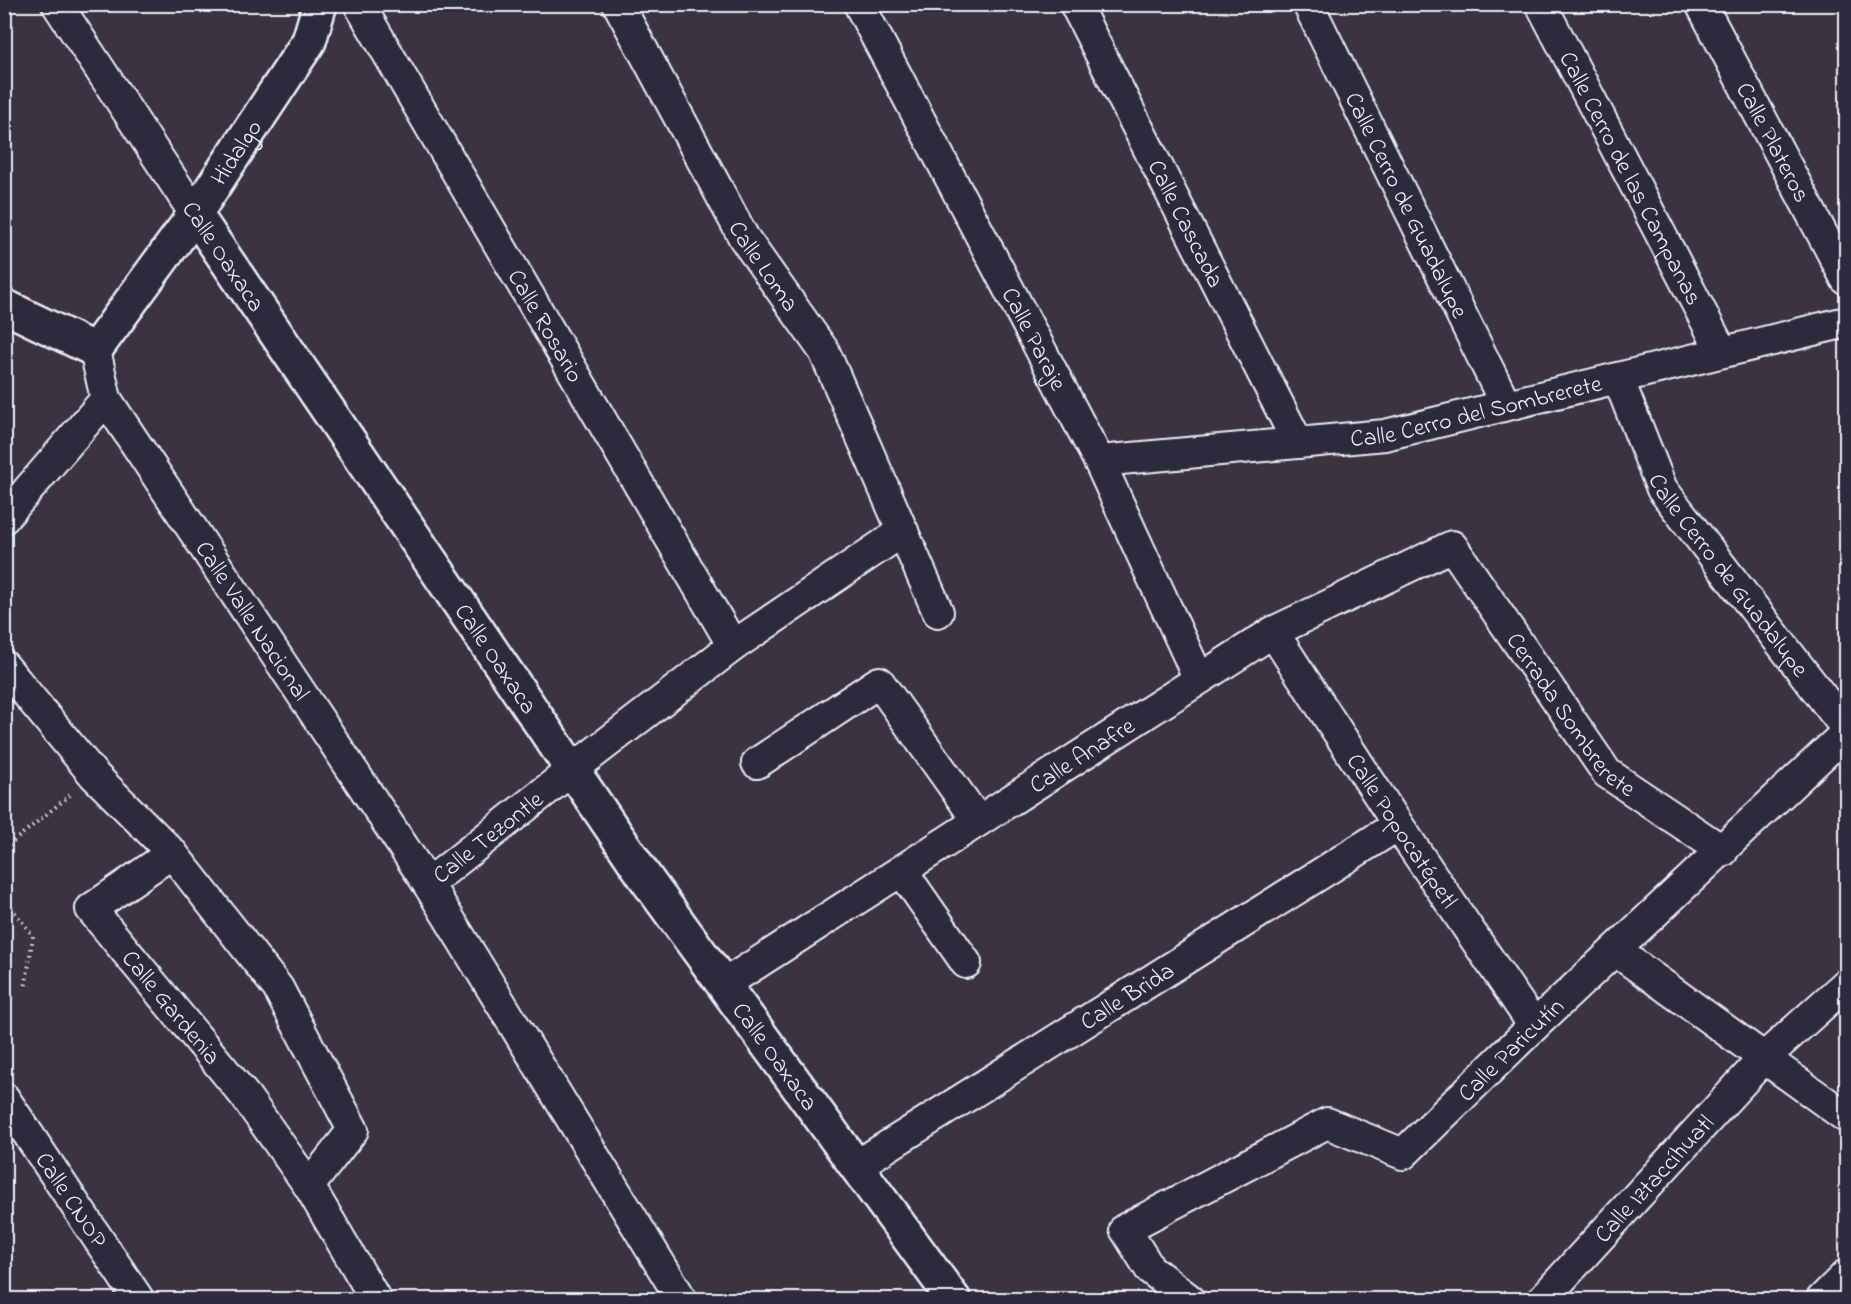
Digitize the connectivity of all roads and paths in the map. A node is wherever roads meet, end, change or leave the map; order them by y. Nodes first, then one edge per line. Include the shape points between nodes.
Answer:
1 (57, 4) edge
2 (320, 4) edge
3 (359, 4) edge
4 (618, 4) edge
5 (859, 4) edge
6 (1075, 4) edge
7 (1308, 4) edge
8 (1541, 4) edge
9 (1701, 4) edge
10 (195, 214) junction
11 (1846, 279) edge
12 (4, 306) edge
13 (1846, 322) edge
14 (94, 350) junction
15 (1722, 352) junction
16 (1618, 378) junction
17 (106, 399) junction
18 (1506, 405) junction
19 (1298, 443) junction
20 (1099, 461) junction
21 (4, 518) edge
22 (903, 531) junction
23 (1452, 546) joint
24 (938, 612) dead end
25 (1274, 632) junction
26 (733, 646) junction
27 (4, 666) edge
28 (1199, 679) junction
29 (1846, 728) edge
30 (1846, 733) edge
31 (757, 763) dead end
32 (573, 769) junction
33 (93, 775) junction
34 (978, 821) junction
35 (1398, 825) junction
36 (4, 849) edge
37 (1723, 851) junction
38 (172, 853) junction
39 (902, 871) junction
40 (428, 884) junction
41 (4, 898) edge
42 (1616, 951) junction
43 (966, 963) dead end
44 (1846, 984) edge
45 (723, 986) junction
46 (25, 989) dead end
47 (1534, 1026) junction
48 (1764, 1058) junction
49 (4, 1098) edge
50 (1846, 1117) edge
51 (856, 1166) junction
52 (309, 1186) junction
53 (1846, 1275) edge
54 (673, 1296) edge
55 (139, 1299) edge
56 (376, 1299) edge
57 (954, 1299) edge
58 (1190, 1299) edge
59 (1542, 1299) edge
60 (1821, 1299) edge

1 - 10 street, Calle Oaxaca
2 - 10 street, Hidalgo via 309,40
3 - 26 street, Calle Rosario
4 - 22 street, Calle Loma via 744,238 824,351
5 - 20 street, Calle Paraje
6 - 19 street, Calle Cascada
7 - 18 street, Calle Cerro de Guadalupe
8 - 15 street, Calle Cerro de las Campanas
9 - 11 street, Calle Plateros
10 - 14 street, Hidalgo
10 - 32 street, Calle Oaxaca
12 - 14 street
13 - 15 street, Calle Cerro del Sombrerete
14 - 17 street, Calle Valle Nacional
15 - 16 street, Calle Cerro del Sombrerete
16 - 18 street, Calle Cerro del Sombrerete
16 - 29 street, Calle Cerro de Guadalupe via 1662,489
17 - 21 street
17 - 40 street, Calle Valle Nacional
18 - 19 street, Calle Cerro del Sombrerete via 1385,435
19 - 20 street, Calle Cerro del Sombrerete
20 - 28 street, Calle Paraje
22 - 24 street, Calle Loma
22 - 26 street, Calle Tezontle
23 - 25 street, Calle Anafre
23 - 37 street, Cerrada Sombrerete via 1607,773
25 - 28 street, Calle Anafre
25 - 35 street, Calle Popocatépetl
26 - 32 street, Calle Tezontle
27 - 33 street
28 - 34 street, Calle Anafre
30 - 37 street, Calle Paricutín
31 - 34 street via 879,682
32 - 40 street, Calle Tezontle
32 - 45 street, Calle Oaxaca
33 - 36 path
33 - 38 street
34 - 39 street, Calle Anafre
35 - 47 street, Calle Popocatépetl
35 - 51 street, Calle Brida
37 - 42 street, Calle Paricutín
38 - 52 street via 278,987 353,1130
38 - 52 street, Calle Gardenia via 91,909 246,1097
39 - 43 street
39 - 45 street, Calle Anafre
40 - 54 street, Calle Tezontle
41 - 46 path via 33,936
42 - 47 street, Calle Paricutín
42 - 48 street
44 - 48 street, Calle Iztaccíhuatl
45 - 51 street, Calle Oaxaca
47 - 58 street, Calle Paricutín via 1402,1154 1327,1123 1125,1229 1149,1269
48 - 50 street
48 - 59 street, Calle Iztaccíhuatl
49 - 55 street, Calle CNOP
51 - 57 street, Calle Oaxaca
52 - 56 street, Calle Gardenia
53 - 60 street

